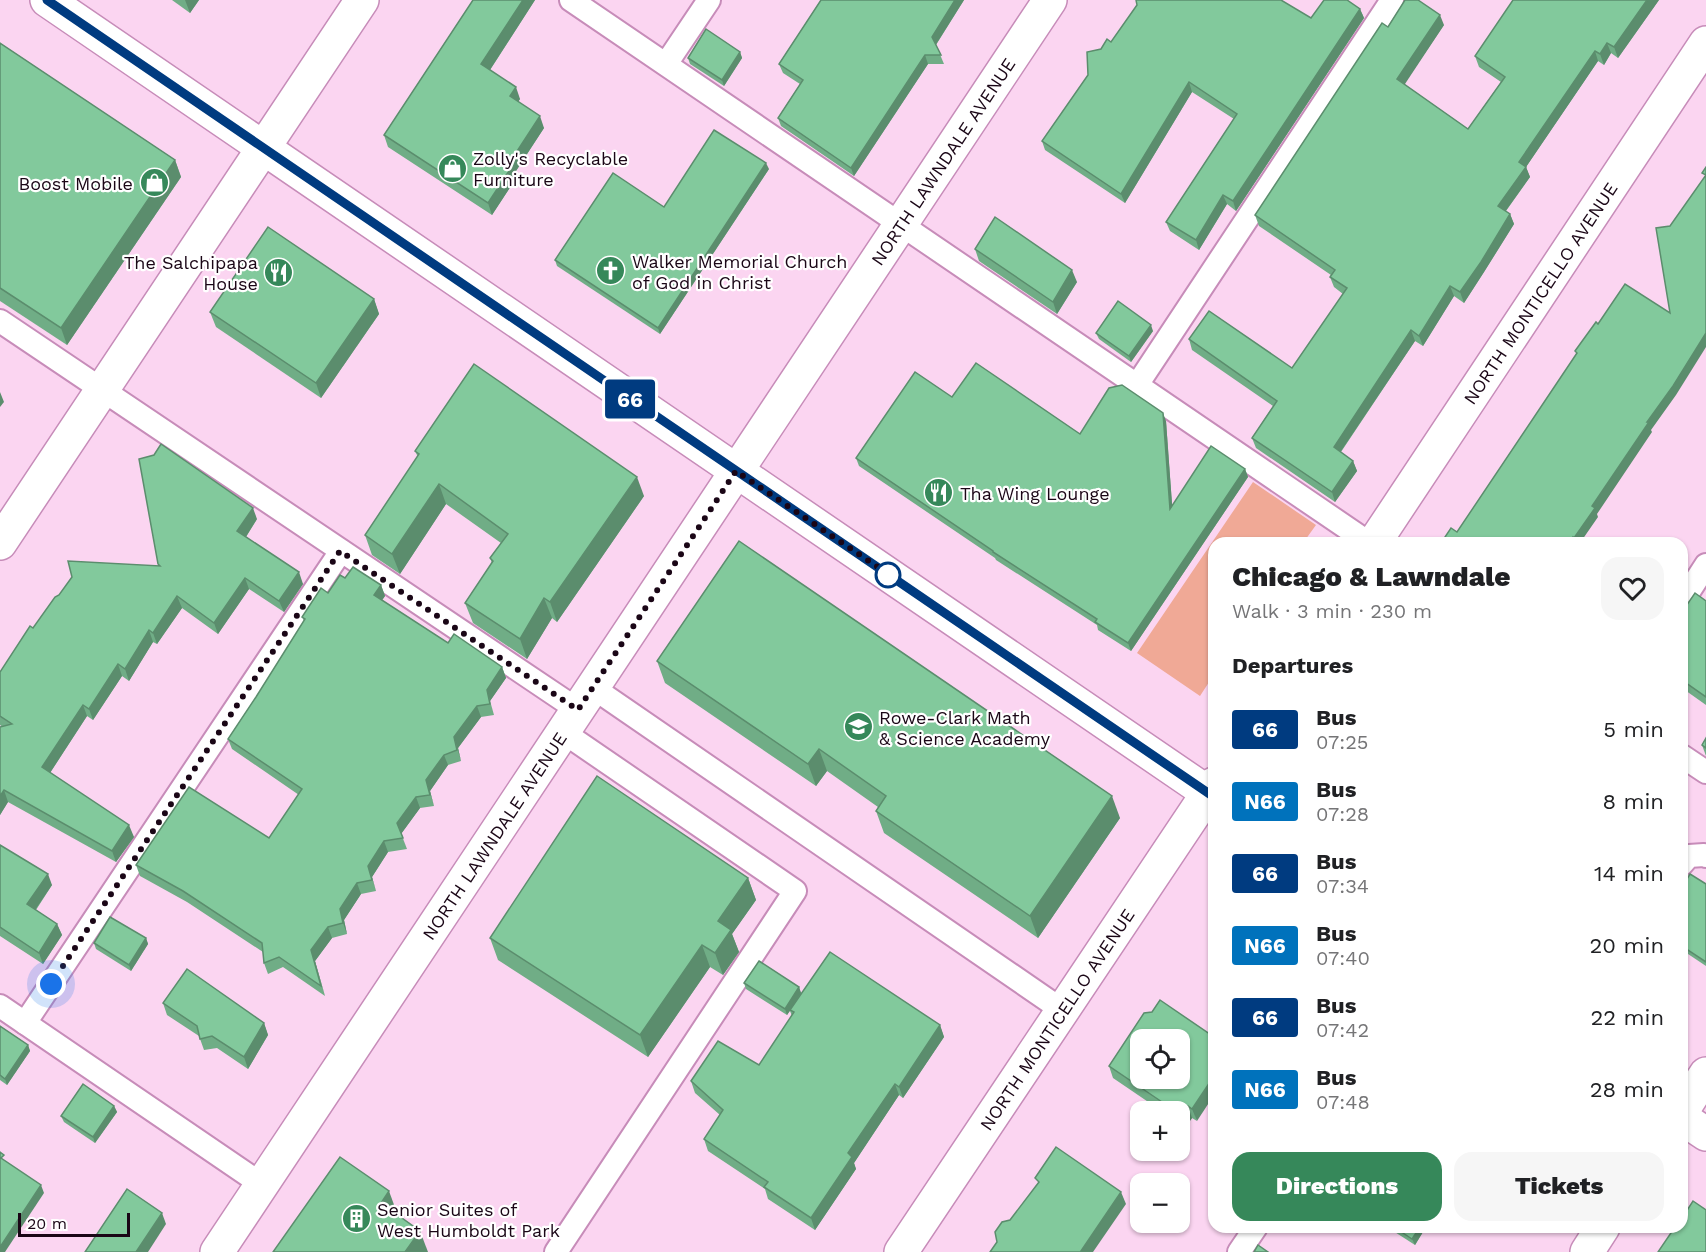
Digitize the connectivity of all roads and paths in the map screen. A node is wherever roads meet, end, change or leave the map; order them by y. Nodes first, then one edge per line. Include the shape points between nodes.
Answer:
1 (46, 0) edge
2 (362, 0) edge
3 (571, 0) edge
4 (709, 0) edge
5 (1050, 0) edge
6 (1392, 0) edge
7 (1706, 43) edge
8 (666, 64) junction
9 (263, 148) junction
10 (901, 224) junction
11 (0, 321) edge
12 (1137, 385) junction
13 (102, 390) junction
14 (736, 471) junction
15 (1362, 537) edge
16 (1375, 537) edge
17 (0, 543) edge
18 (340, 551) junction
19 (1706, 565) edge
20 (1688, 593) edge
21 (578, 710) junction
22 (1688, 760) edge
23 (1706, 772) edge
24 (1208, 788) edge
25 (1208, 797) edge
26 (1706, 856) edge
27 (1688, 857) edge
28 (0, 1006) edge
29 (1062, 1010) junction
30 (25, 1023) junction
31 (1706, 1074) edge
32 (1688, 1102) edge
33 (1688, 1122) edge
34 (1706, 1134) edge
35 (261, 1184) junction
36 (1252, 1233) edge
37 (1599, 1233) edge
38 (217, 1252) edge
39 (556, 1252) edge
40 (901, 1252) edge
41 (1239, 1252) edge
42 (1587, 1252) edge

1 - 9 street
2 - 9 street
3 - 8 lane
4 - 8 lane
5 - 10 street, NORTH LAWNDALE AVENUE
6 - 12 lane
7 - 16 street, NORTH MONTICELLO AVENUE
8 - 10 lane
9 - 13 street
9 - 14 street
10 - 12 lane
10 - 14 street, NORTH LAWNDALE AVENUE
11 - 13 lane
12 - 15 lane
13 - 17 street
13 - 18 lane
14 - 21 street, NORTH LAWNDALE AVENUE
14 - 24 street
18 - 21 lane
18 - 30 lane
19 - 20 lane
21 - 29 lane
21 - 35 street, NORTH LAWNDALE AVENUE
21 - 39 lane via 795,891
22 - 23 lane
25 - 29 street, NORTH MONTICELLO AVENUE
26 - 27 lane
28 - 30 lane
29 - 40 street, NORTH MONTICELLO AVENUE
30 - 35 lane
31 - 32 street
33 - 34 street
35 - 38 street, NORTH LAWNDALE AVENUE
36 - 41 lane
37 - 42 street

